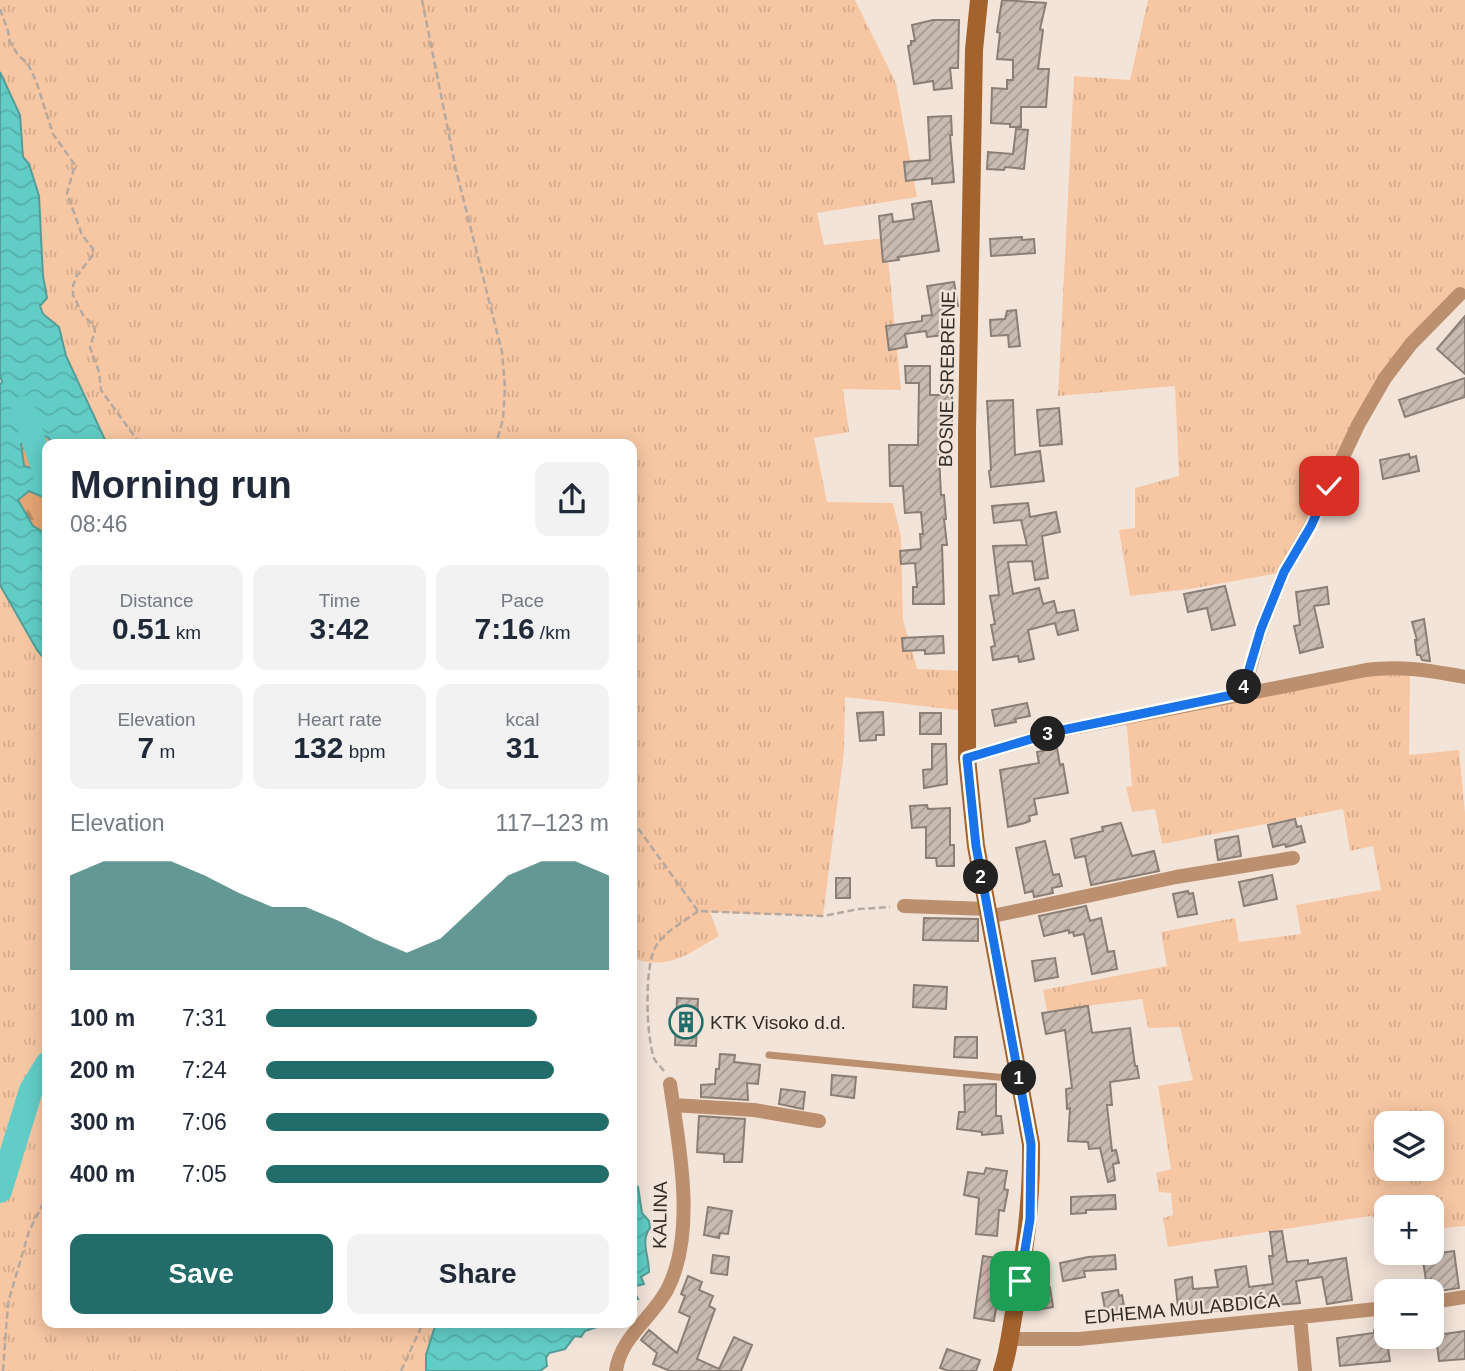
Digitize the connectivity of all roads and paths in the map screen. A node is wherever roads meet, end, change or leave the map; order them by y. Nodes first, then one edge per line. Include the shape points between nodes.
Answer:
1 (422, 0) edge
2 (979, 0) edge
3 (0, 9) edge
4 (1460, 294) dead end
5 (136, 439) edge
6 (497, 439) edge
7 (1465, 677) edge
8 (1242, 693) junction
9 (967, 758) junction
10 (637, 827) edge
11 (1293, 858) dead end
12 (904, 906) joint
13 (698, 911) junction
14 (987, 913) junction
15 (769, 1055) dead end
16 (1019, 1079) junction
17 (670, 1084) joint
18 (673, 1105) junction
19 (819, 1121) dead end
20 (42, 1206) edge
21 (1465, 1297) edge
22 (1444, 1300) edge
23 (1374, 1309) edge
24 (1300, 1317) junction
25 (421, 1328) edge
26 (1009, 1339) junction
27 (618, 1370) edge
28 (3, 1371) edge
29 (401, 1371) edge
30 (1002, 1371) edge
31 (1305, 1371) edge

1 - 6 path via 456,170 502,352 505,387
2 - 9 street, BOSNE SREBRENE via 974,50 967,430
3 - 5 path via 10,42 36,81 53,134 75,165 67,193 82,235 93,249 76,277 73,295 94,326 90,347 101,390
4 - 8 street via 1411,344 1358,425 1284,572
7 - 8 street via 1388,667
8 - 9 street via 1058,731
9 - 14 street, BOSNE SREBRENE
10 - 13 path
11 - 14 street
12 - 13 path via 823,916
12 - 14 street
13 - 17 path via 665,935 651,954 651,1038 655,1059
14 - 16 street, BOSNE SREBRENE
15 - 16 lane
16 - 26 street, BOSNE SREBRENE via 1031,1144 1032,1184
17 - 18 street, KALINA
18 - 19 street via 754,1110
18 - 27 street, KALINA via 683,1218 680,1254 655,1311 625,1346
20 - 28 path via 29,1231 8,1303
21 - 22 street
23 - 24 street
24 - 26 street, EDHEMA MULABDIĆA via 1079,1339
24 - 31 street, EDHEMA MULABDIĆA
25 - 29 path
26 - 30 street, BOSNE SREBRENE

